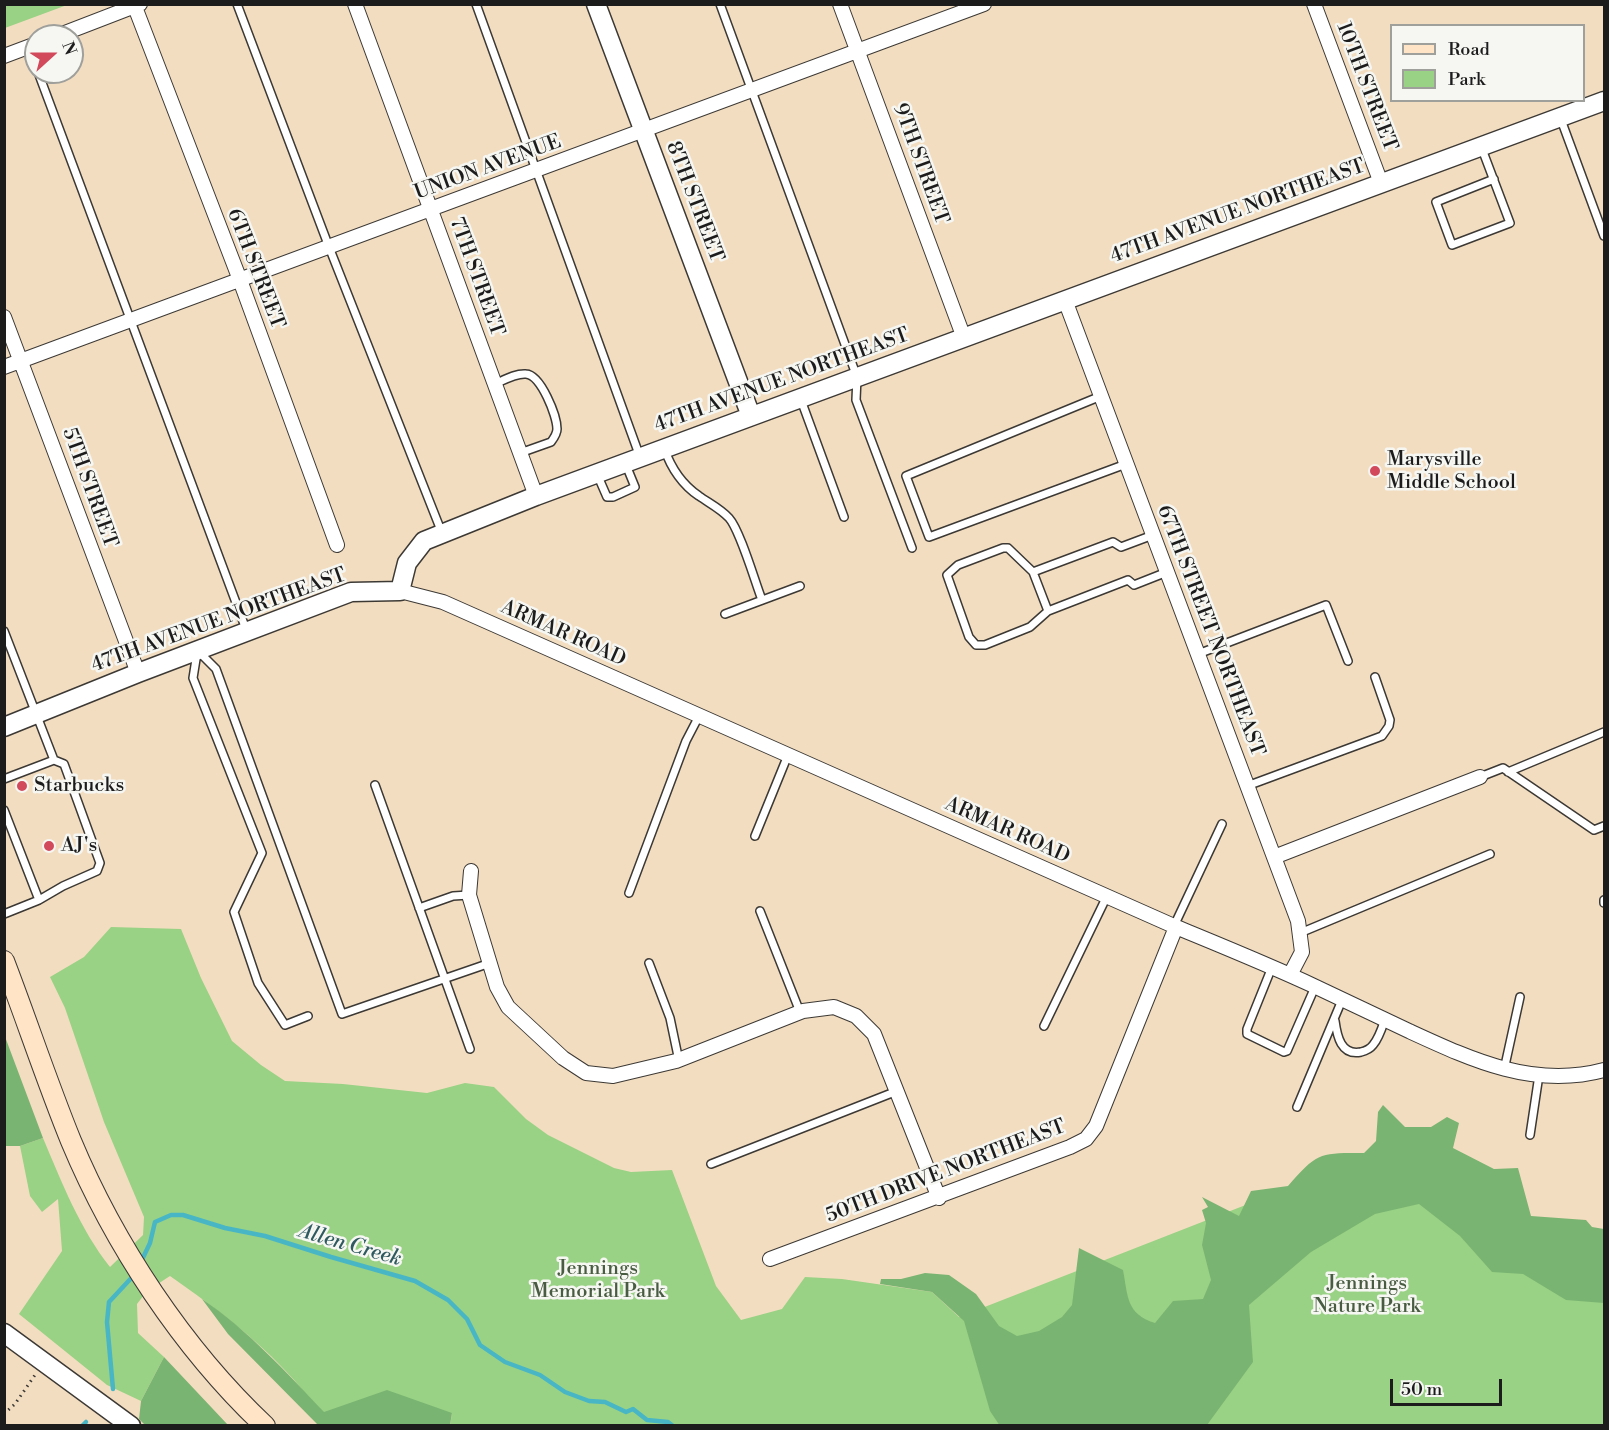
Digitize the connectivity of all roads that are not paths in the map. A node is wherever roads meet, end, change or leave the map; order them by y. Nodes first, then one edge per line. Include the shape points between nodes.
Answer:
1 (237, 4) edge
2 (355, 4) edge
3 (476, 4) edge
4 (596, 4) edge
5 (720, 4) edge
6 (840, 4) edge
7 (984, 4) edge
8 (1314, 4) edge
9 (137, 6) edge
10 (84, 26) edge
11 (24, 48) edge
12 (857, 51) junction
13 (4, 56) edge
14 (42, 84) edge
15 (752, 90) junction
16 (1605, 101) edge
17 (1560, 117) junction
18 (643, 131) junction
19 (1481, 146) junction
20 (535, 171) junction
21 (1494, 179) junction
22 (1381, 183) junction
23 (430, 210) junction
24 (1605, 236) edge
25 (329, 247) junction
26 (240, 280) junction
27 (1065, 300) junction
28 (4, 317) edge
29 (131, 320) junction
30 (964, 338) junction
31 (21, 361) junction
32 (4, 367) edge
33 (857, 377) junction
34 (495, 384) junction
35 (1101, 396) junction
36 (800, 398) junction
37 (751, 416) junction
38 (664, 448) junction
39 (520, 453) junction
40 (633, 460) junction
41 (1126, 464) junction
42 (596, 473) junction
43 (536, 496) junction
44 (844, 517) dead end
45 (442, 534) junction
46 (1153, 535) junction
47 (337, 545) dead end
48 (912, 548) dead end
49 (1033, 572) junction
50 (1167, 572) junction
51 (800, 586) dead end
52 (400, 591) junction
53 (762, 600) junction
54 (1048, 611) junction
55 (725, 614) dead end
56 (4, 631) edge
57 (247, 632) junction
58 (197, 650) junction
59 (1198, 654) junction
60 (1348, 661) dead end
61 (138, 673) junction
62 (1375, 678) dead end
63 (36, 714) junction
64 (699, 716) junction
65 (4, 727) edge
66 (1605, 732) edge
67 (788, 755) junction
68 (54, 760) junction
69 (1508, 772) junction
70 (1480, 777) joint
71 (4, 779) edge
72 (375, 785) dead end
73 (1247, 786) junction
74 (4, 810) edge
75 (1222, 824) dead end
76 (1605, 826) edge
77 (754, 836) dead end
78 (1490, 854) dead end
79 (1274, 857) junction
80 (471, 871) dead end
81 (628, 893) dead end
82 (469, 895) junction
83 (1107, 896) junction
84 (39, 900) junction
85 (419, 908) junction
86 (760, 911) dead end
87 (4, 914) edge
88 (1175, 926) junction
89 (1300, 933) junction
90 (4, 961) edge
91 (490, 963) junction
92 (649, 963) dead end
93 (1272, 967) junction
94 (1290, 975) junction
95 (444, 979) junction
96 (1315, 987) junction
97 (1520, 996) dead end
98 (1342, 1000) junction
99 (800, 1012) junction
100 (308, 1016) dead end
101 (1335, 1018) junction
102 (1385, 1019) junction
103 (1044, 1026) dead end
104 (470, 1049) dead end
105 (679, 1060) junction
106 (1504, 1070) junction
107 (1605, 1070) edge
108 (1539, 1075) junction
109 (897, 1091) junction
110 (1297, 1107) dead end
111 (1530, 1135) dead end
112 (711, 1164) dead end
113 (939, 1198) junction
114 (771, 1259) dead end
115 (4, 1333) edge
116 (131, 1425) edge
117 (265, 1425) edge

1 - 25 lane
2 - 23 street, 7TH STREET
3 - 20 lane
4 - 18 street, 8TH STREET
5 - 15 lane
6 - 12 street, 9TH STREET
7 - 12 street, UNION AVENUE
8 - 22 street, 10TH STREET
9 - 10 street
9 - 26 street, 6TH STREET
11 - 13 street
12 - 15 street, UNION AVENUE
12 - 30 street, 9TH STREET
14 - 29 lane
15 - 18 street, UNION AVENUE
15 - 33 lane
16 - 17 street, 47TH AVENUE NORTHEAST
17 - 19 street, 47TH AVENUE NORTHEAST
17 - 24 lane
18 - 20 street, UNION AVENUE
18 - 37 street, 8TH STREET
19 - 21 lane
19 - 22 street, 47TH AVENUE NORTHEAST
20 - 23 street, UNION AVENUE
20 - 40 lane
21 - 21 lane via 1510,223 1452,245 1436,202
22 - 27 street, 47TH AVENUE NORTHEAST
23 - 25 street, UNION AVENUE
23 - 34 street, 7TH STREET
25 - 26 street, UNION AVENUE
25 - 45 lane
26 - 29 street, UNION AVENUE
26 - 47 street, 6TH STREET
27 - 30 street, 47TH AVENUE NORTHEAST
27 - 35 street, 67TH STREET NORTHEAST
28 - 31 street, 5TH STREET
29 - 31 street, UNION AVENUE
29 - 57 lane
30 - 33 street, 47TH AVENUE NORTHEAST
31 - 32 street, UNION AVENUE
31 - 61 street, 5TH STREET
33 - 36 street, 47TH AVENUE NORTHEAST
33 - 48 lane via 856,400
34 - 39 street, 7TH STREET
34 - 39 lane via 516,375 531,375 541,384 555,420 557,431 551,442
35 - 41 street, 67TH STREET NORTHEAST
35 - 41 lane via 906,476 929,537
36 - 37 street, 47TH AVENUE NORTHEAST
36 - 44 lane
37 - 38 street, 47TH AVENUE NORTHEAST
38 - 40 street, 47TH AVENUE NORTHEAST
38 - 53 lane via 671,466 691,490 734,525
39 - 43 street, 7TH STREET
40 - 42 street, 47TH AVENUE NORTHEAST
40 - 42 lane via 635,487 613,497 607,497
41 - 46 street, 67TH STREET NORTHEAST
42 - 43 street, 47TH AVENUE NORTHEAST
43 - 45 street, 47TH AVENUE NORTHEAST
45 - 52 street, 47TH AVENUE NORTHEAST via 424,541 407,563
46 - 49 lane via 1121,547 1113,542
46 - 50 street, 67TH STREET NORTHEAST
49 - 54 lane
49 - 54 lane via 1003,548 954,567 947,578 969,637 976,645 1030,627
50 - 54 lane via 1134,585 1128,580
50 - 59 street, 67TH STREET NORTHEAST
51 - 53 lane
52 - 57 street, 47TH AVENUE NORTHEAST via 351,592
52 - 64 street, ARMAR ROAD via 443,602
53 - 55 lane
56 - 63 lane
57 - 58 street, 47TH AVENUE NORTHEAST
58 - 61 street, 47TH AVENUE NORTHEAST
58 - 95 lane via 216,669 342,1014
58 - 100 lane via 193,678 262,853 234,912 258,983 285,1025
59 - 60 lane via 1326,605
59 - 73 street, 67TH STREET NORTHEAST
61 - 63 street, 47TH AVENUE NORTHEAST
62 - 73 lane via 1390,720 1382,736
63 - 65 street, 47TH AVENUE NORTHEAST
63 - 68 lane
64 - 67 street, ARMAR ROAD
64 - 81 lane
66 - 69 lane
67 - 77 lane
67 - 83 street, ARMAR ROAD
68 - 71 lane
68 - 84 lane via 64,764 100,863 97,871
69 - 70 lane via 1503,768
69 - 76 lane via 1594,830
70 - 79 street
72 - 85 lane
73 - 79 street, 67TH STREET NORTHEAST
74 - 84 lane
75 - 88 lane
78 - 89 lane
79 - 89 street, 67TH STREET NORTHEAST
80 - 82 street
82 - 85 lane via 453,896
82 - 91 street
83 - 88 street, ARMAR ROAD
83 - 103 lane
84 - 87 lane
85 - 95 lane
86 - 99 lane
88 - 93 street, ARMAR ROAD
88 - 113 street, 50TH DRIVE NORTHEAST via 1096,1126 1086,1139
89 - 94 street, 67TH STREET NORTHEAST via 1302,952
90 - 117 main road via 71,1141 121,1243 194,1348
91 - 95 lane
91 - 105 street via 508,1007 562,1058 586,1073 613,1076
92 - 105 lane via 670,1018
93 - 94 street, ARMAR ROAD
93 - 96 lane via 1247,1034 1284,1052
94 - 96 street, ARMAR ROAD
95 - 104 lane
96 - 98 street, ARMAR ROAD
97 - 106 lane
98 - 101 lane
98 - 102 street, ARMAR ROAD
99 - 105 street
99 - 109 street via 834,1007 856,1016 874,1034
101 - 102 lane via 1340,1043 1354,1053 1372,1046
101 - 110 lane
102 - 106 street, ARMAR ROAD
106 - 108 street, ARMAR ROAD
107 - 108 street, ARMAR ROAD via 1584,1076
108 - 111 lane
109 - 112 lane
109 - 113 street
113 - 114 street, 50TH DRIVE NORTHEAST
115 - 116 street

